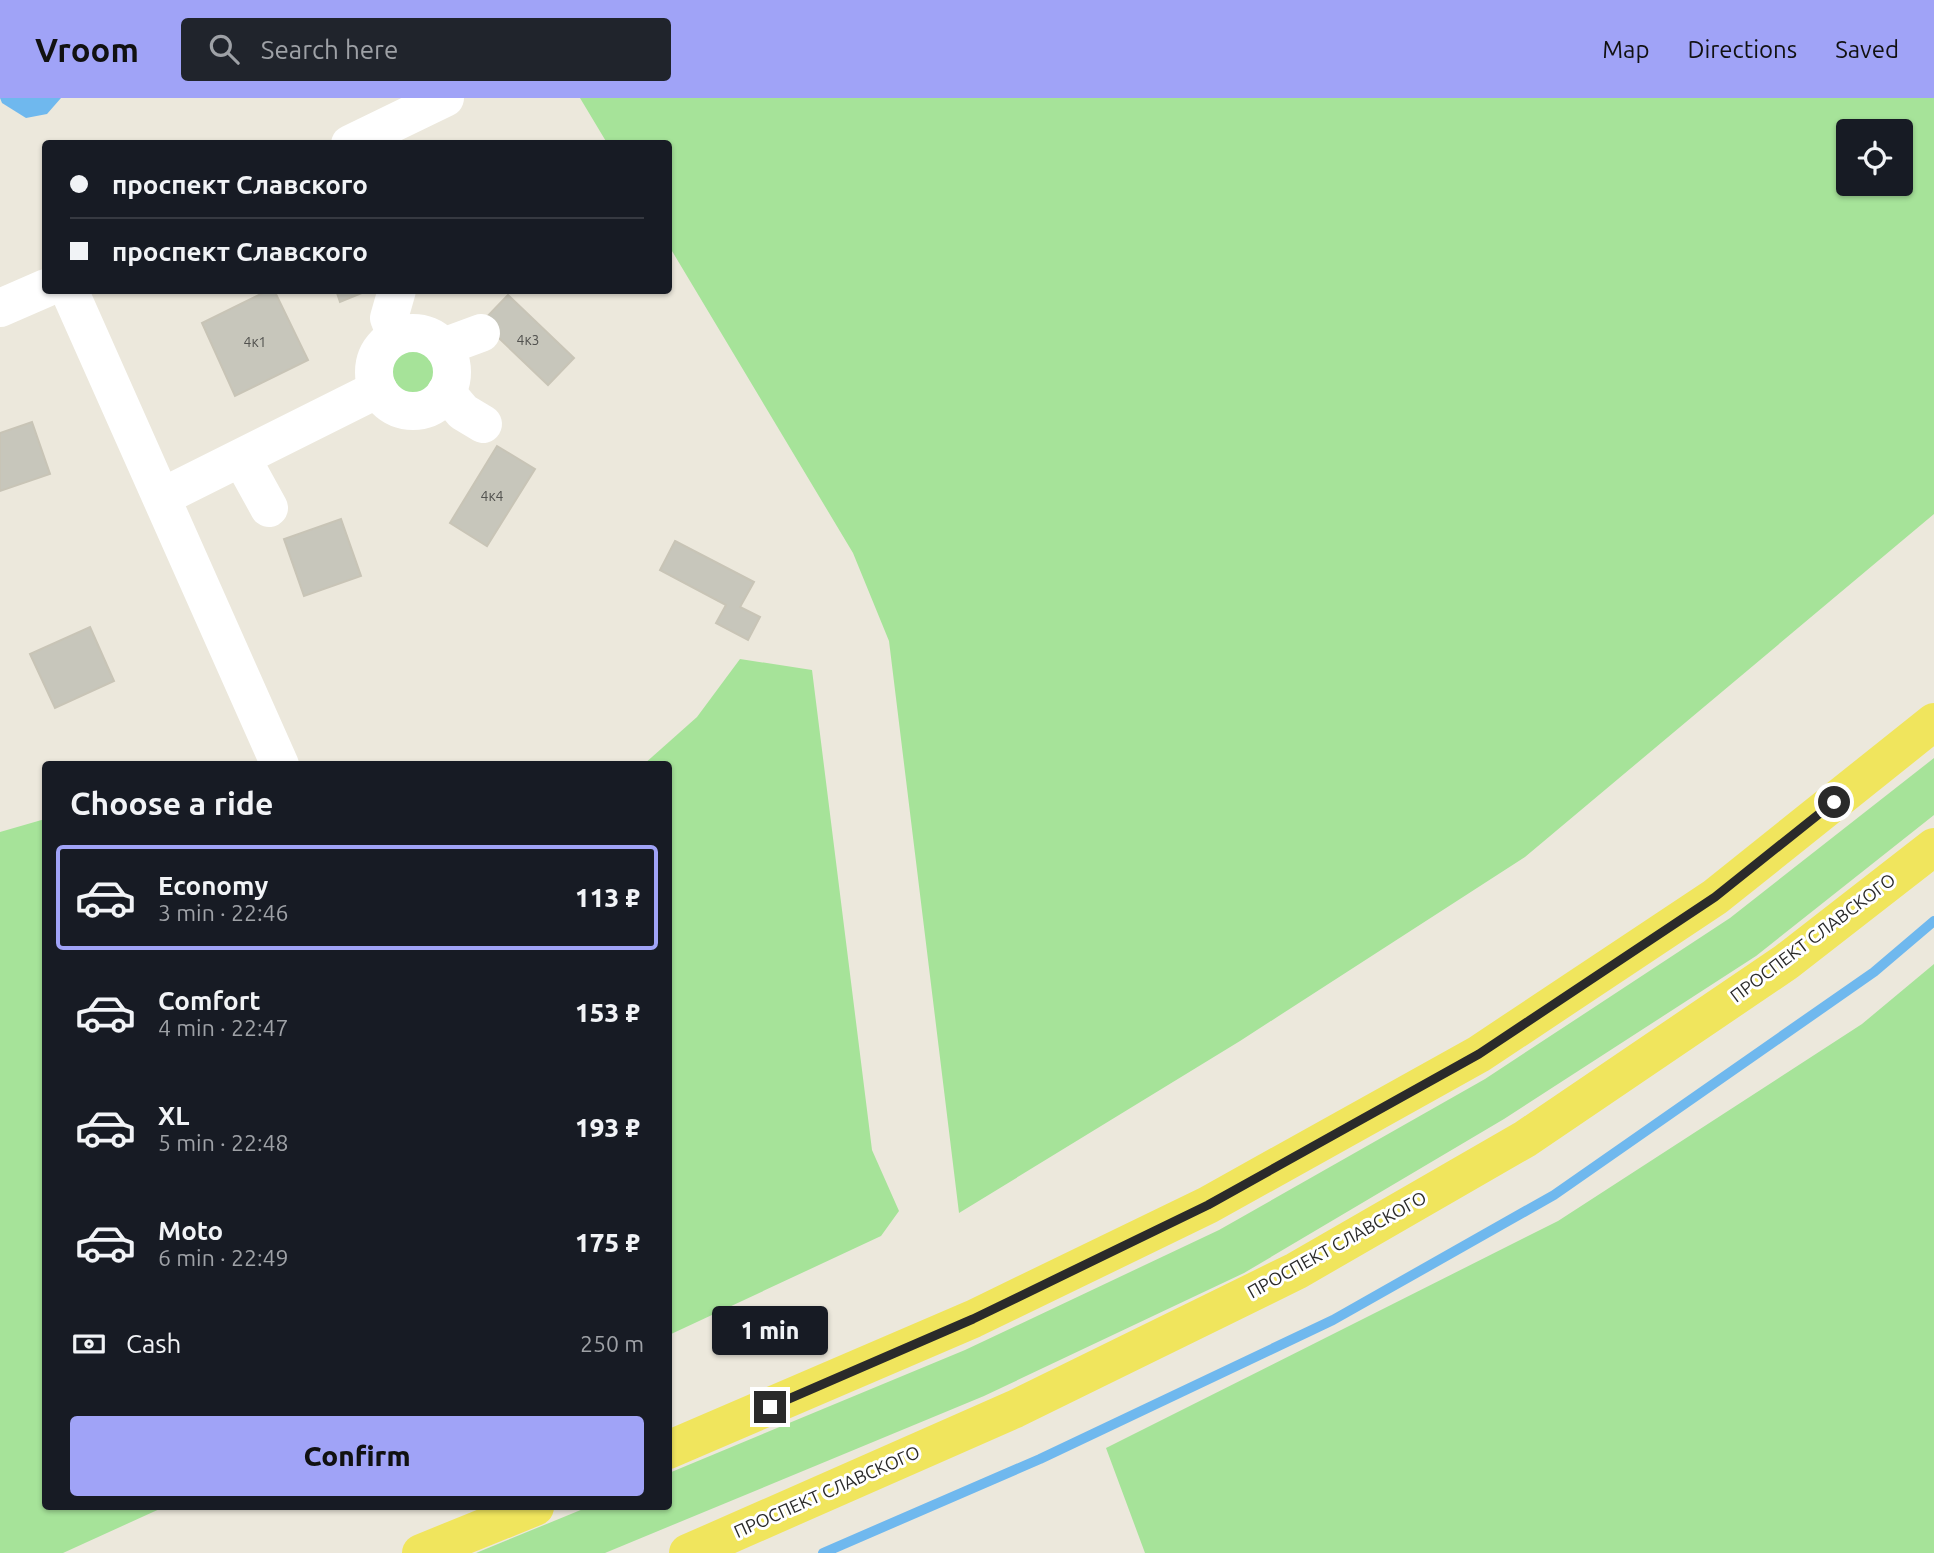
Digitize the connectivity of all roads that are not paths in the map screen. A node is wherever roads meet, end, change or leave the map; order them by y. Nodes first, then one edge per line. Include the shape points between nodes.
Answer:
1 (445, 98) edge
2 (358, 140) edge
3 (42, 290) edge
4 (71, 294) edge
5 (396, 294) edge
6 (0, 307) edge
7 (481, 333) dead end
8 (397, 336) junction
9 (443, 347) junction
10 (357, 390) junction
11 (446, 392) junction
12 (483, 424) dead end
13 (242, 458) junction
14 (163, 497) junction
15 (270, 508) dead end
16 (1934, 722) edge
17 (278, 761) edge
18 (1934, 847) edge
19 (672, 1448) edge
20 (528, 1510) edge
21 (421, 1553) edge
22 (688, 1553) edge

1 - 2 street
3 - 6 street
4 - 14 street
5 - 8 street via 390,317
7 - 9 street
8 - 9 street via 422,334
8 - 10 street via 379,353
9 - 11 street via 452,370
10 - 11 street via 416,410 428,407
10 - 13 street
11 - 12 street via 463,412
13 - 14 street
13 - 15 street
14 - 17 street
16 - 19 main road via 1715,897 1479,1054 1208,1205 973,1319
18 - 22 main road, ПРОСПЕКТ СЛАВСКОГО via 1786,962 1525,1139 1308,1264 1015,1409
20 - 21 main road

